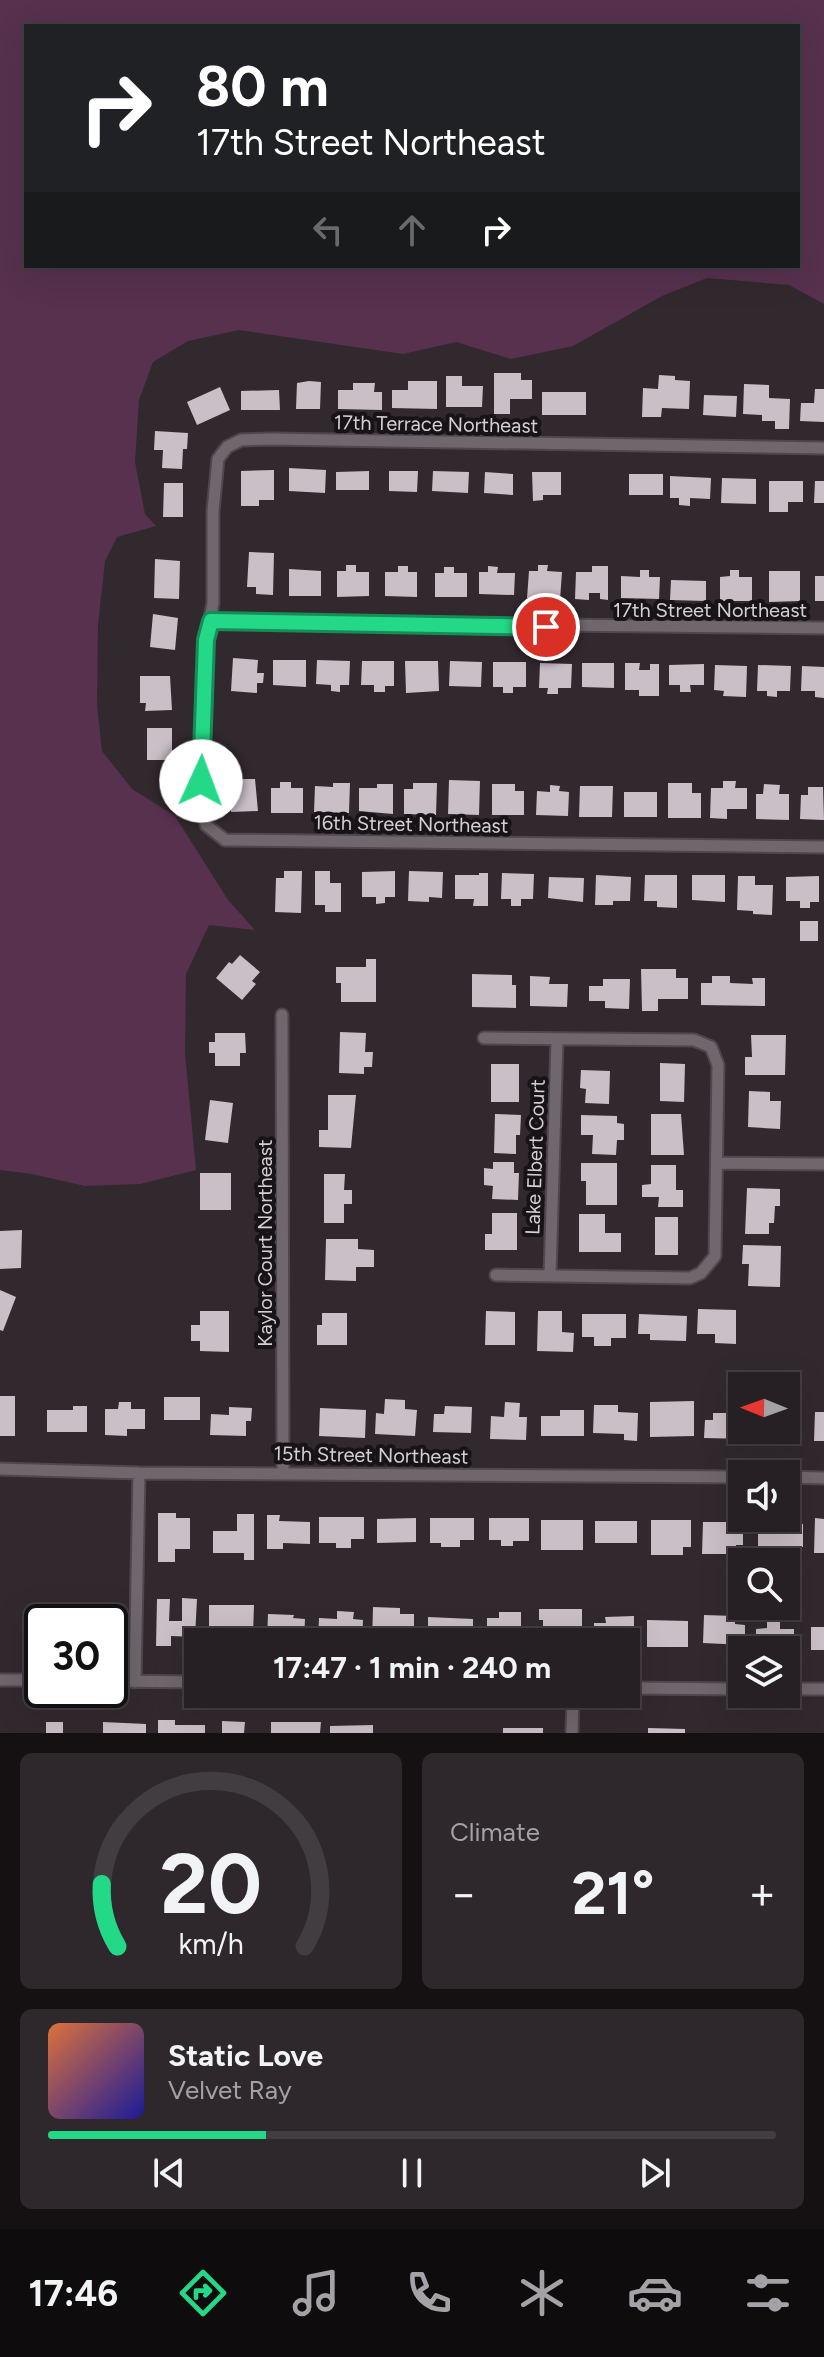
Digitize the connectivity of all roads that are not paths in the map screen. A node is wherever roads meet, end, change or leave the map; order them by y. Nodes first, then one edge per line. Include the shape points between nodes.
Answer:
1 (824, 448) edge
2 (211, 621) junction
3 (824, 628) edge
4 (824, 847) edge
5 (282, 1015) dead end
6 (484, 1038) dead end
7 (557, 1039) junction
8 (717, 1163) junction
9 (824, 1164) edge
10 (496, 1275) dead end
11 (550, 1276) junction
12 (0, 1469) edge
13 (283, 1472) junction
14 (139, 1473) junction
15 (728, 1477) edge
16 (800, 1477) edge
17 (824, 1478) edge
18 (0, 1680) edge
19 (24, 1680) edge
20 (128, 1682) edge
21 (135, 1682) junction
22 (184, 1682) edge
23 (640, 1688) edge
24 (728, 1689) edge
25 (800, 1689) edge
26 (824, 1689) edge
27 (573, 1708) edge
28 (572, 1733) edge

1 - 2 street, 17th Terrace Northeast via 241,440 218,459
2 - 3 street, 17th Street Northeast
2 - 4 street, 16th Street Northeast via 201,781 206,825 225,840
5 - 13 street, Kaylor Court Northeast
6 - 7 street
7 - 8 street via 694,1040 711,1047 718,1065
7 - 11 street, Lake Elbert Court
8 - 9 street
8 - 11 street via 715,1256 701,1273 690,1278
10 - 11 street
12 - 14 street, 15th Street Northeast
13 - 14 street, 15th Street Northeast
13 - 15 street, 15th Street Northeast
14 - 21 street
16 - 17 street
18 - 19 street
20 - 21 street
21 - 22 street
23 - 24 street
25 - 26 street
27 - 28 street

